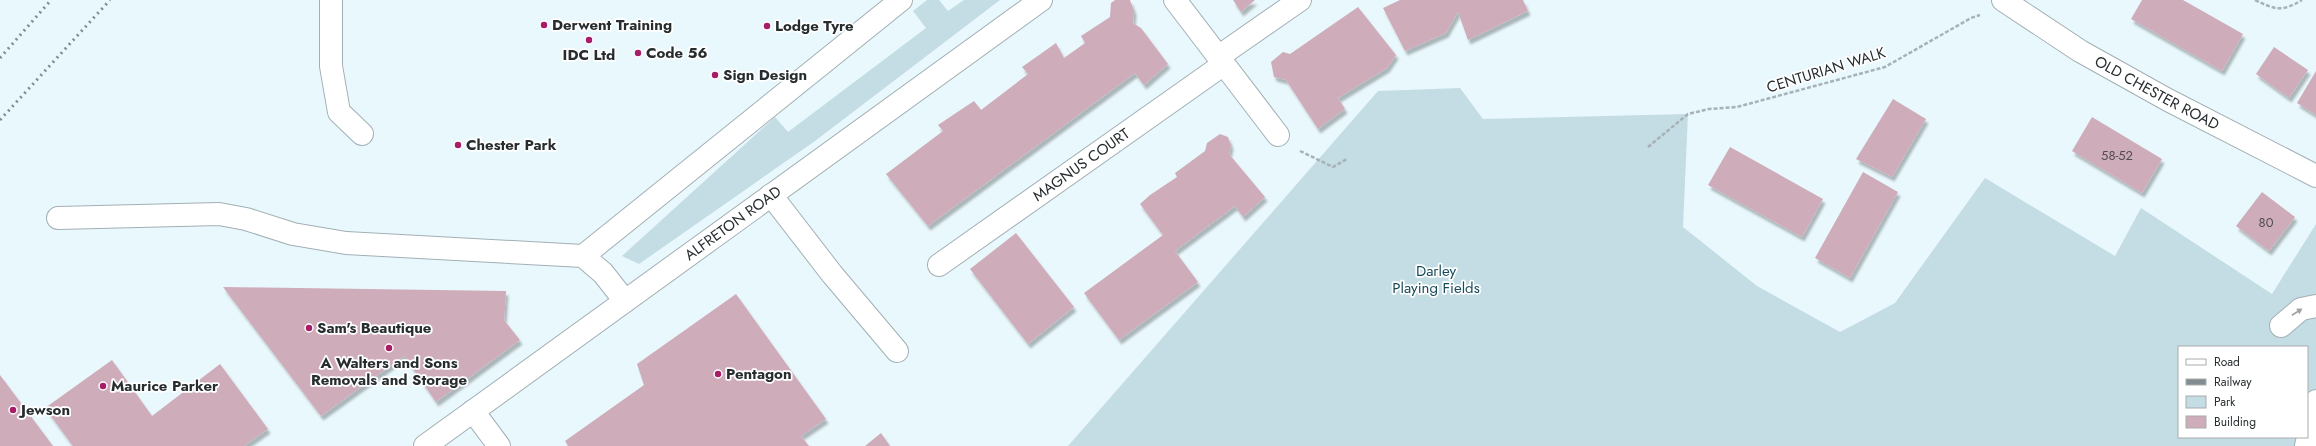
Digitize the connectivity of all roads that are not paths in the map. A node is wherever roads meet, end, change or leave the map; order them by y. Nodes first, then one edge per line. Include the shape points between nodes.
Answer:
1 (331, 0) edge
2 (901, 0) edge
3 (1041, 0) edge
4 (1175, 0) edge
5 (1300, 0) edge
6 (2007, 2) edge
7 (1221, 61) junction
8 (362, 134) dead end
9 (1278, 135) road end
10 (2316, 176) edge
11 (771, 195) junction
12 (58, 218) dead end
13 (583, 256) junction
14 (939, 265) dead end
15 (625, 301) junction
16 (2316, 306) edge
17 (2281, 326) dead end
18 (897, 351) dead end
19 (2316, 401) edge
20 (473, 411) junction
21 (2308, 437) edge
22 (425, 446) edge
23 (499, 446) edge

1 - 8 street via 331,66 339,112
2 - 13 street
3 - 11 street, ALFRETON ROAD
4 - 7 street
5 - 7 street, MAGNUS COURT
6 - 10 street, OLD CHESTER ROAD via 2080,51 2168,100
7 - 9 street
7 - 14 street, MAGNUS COURT
11 - 15 street, ALFRETON ROAD
11 - 18 street via 832,274
12 - 13 street via 219,214 246,219 293,234 346,243
13 - 15 street via 603,273
15 - 20 street, ALFRETON ROAD
17 -> 16 street via 2301,309
19 - 21 street
20 - 22 street, ALFRETON ROAD
20 - 23 street

